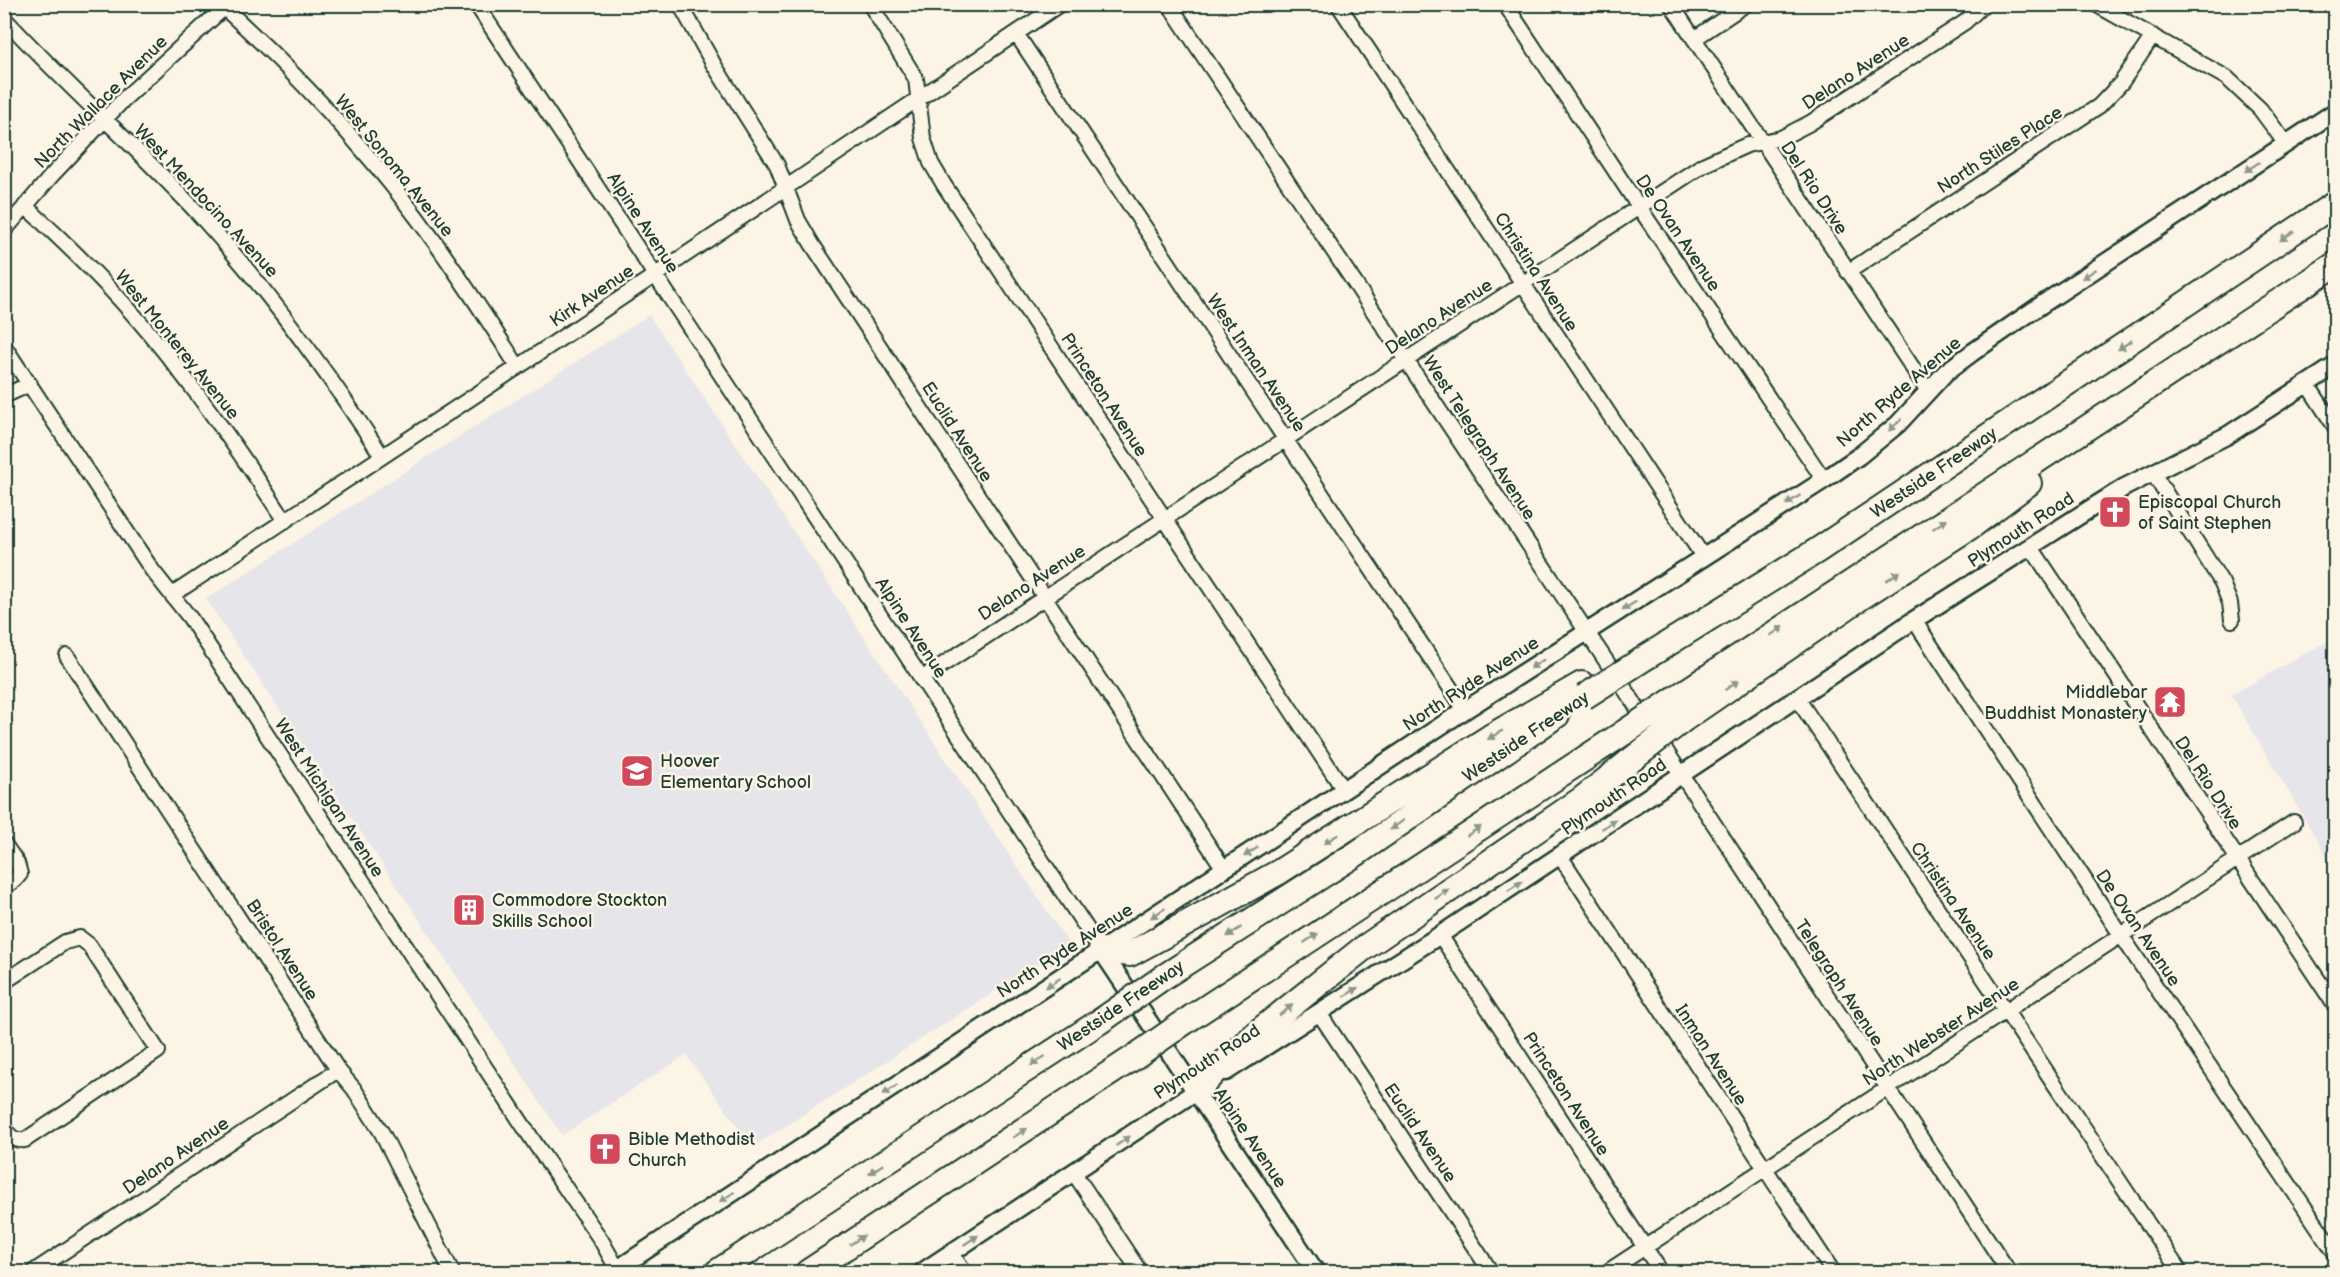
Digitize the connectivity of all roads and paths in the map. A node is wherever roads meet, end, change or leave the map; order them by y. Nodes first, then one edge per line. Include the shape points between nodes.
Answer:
1 (476, 4) edge
2 (680, 4) edge
3 (870, 4) edge
4 (1060, 4) edge
5 (1169, 4) edge
6 (1338, 4) edge
7 (1505, 4) edge
8 (1671, 4) edge
9 (1746, 4) edge
10 (1984, 4) edge
11 (2095, 4) edge
12 (224, 6) edge
13 (4, 18) edge
14 (1017, 35) junction
15 (2152, 36) junction
16 (1694, 39) junction
17 (919, 99) junction
18 (2336, 111) edge
19 (105, 120) junction
20 (1762, 142) junction
21 (2286, 144) junction
22 (786, 188) junction
23 (2336, 203) edge
24 (25, 206) junction
25 (1639, 207) junction
26 (4, 231) edge
27 (2336, 264) edge
28 (1848, 272) junction
29 (655, 275) junction
30 (1522, 284) junction
31 (4, 346) edge
32 (1406, 360) junction
33 (2336, 365) edge
34 (518, 366) junction
35 (30, 384) junction
36 (2307, 384) junction
37 (1928, 391) junction
38 (4, 396) edge
39 (2336, 428) edge
40 (1284, 439) junction
41 (382, 456) junction
42 (2153, 473) junction
43 (1824, 480) junction
44 (1163, 519) junction
45 (285, 520) junction
46 (2031, 547) junction
47 (1704, 558) junction
48 (172, 595) junction
49 (1044, 596) junction
50 (1914, 620) junction
51 (2232, 620) dead end
52 (1586, 633) junction
53 (67, 656) dead end
54 (921, 679) junction
55 (1583, 690) junction
56 (1797, 698) junction
57 (1680, 708) junction
58 (1465, 710) junction
59 (1660, 742) joint
60 (1682, 775) junction
61 (1344, 790) junction
62 (2294, 822) dead end
63 (4, 844) edge
64 (1560, 856) junction
65 (2236, 859) junction
66 (1224, 869) junction
67 (4, 888) edge
68 (1440, 935) junction
69 (2121, 935) junction
70 (1101, 950) junction
71 (4, 982) edge
72 (2336, 1007) edge
73 (2005, 1011) junction
74 (1319, 1013) junction
75 (338, 1070) junction
76 (1887, 1089) junction
77 (1196, 1092) junction
78 (4, 1128) edge
79 (1765, 1169) junction
80 (1074, 1173) junction
81 (1645, 1248) junction
82 (952, 1253) junction
83 (2336, 1254) edge
84 (448, 1271) edge
85 (33, 1272) edge
86 (616, 1272) edge
87 (717, 1272) edge
88 (808, 1272) edge
89 (922, 1272) edge
90 (964, 1272) edge
91 (1140, 1272) edge
92 (1316, 1272) edge
93 (1491, 1272) edge
94 (1607, 1272) edge
95 (1661, 1272) edge
96 (1833, 1272) edge
97 (2009, 1272) edge
98 (2180, 1272) edge

1 - 29 street, Alpine Avenue
2 - 22 street, Euclid Avenue via 777,165
3 - 17 street, Princeton Avenue via 916,79
4 - 14 street, Kirk Avenue
5 - 32 street, West Telegraph Avenue
6 - 30 street, Christina Avenue
7 - 25 street, De Ovan Avenue
8 - 16 street, Del Rio Drive
9 - 16 street
10 - 20 street, Delano Avenue via 1965,22 1825,115 1781,138
11 - 15 street
12 - 19 street, North Wallace Avenue
12 - 34 street, West Sonoma Avenue via 312,95 383,175 436,244
13 - 19 street, West Mendocino Avenue
14 - 17 street, Kirk Avenue
14 - 40 street, West Inman Avenue
15 - 21 street via 2227,78 2260,109
15 - 28 street, North Stiles Place via 2121,83 2098,106
16 - 20 street, Del Rio Drive
17 - 22 street, Kirk Avenue
17 - 44 street, Princeton Avenue via 923,138 944,185
18 - 21 street, North Ryde Avenue
19 - 24 street, North Wallace Avenue
19 - 41 street, West Mendocino Avenue via 254,276
20 - 25 street, Delano Avenue via 1703,165
20 - 28 street, Del Rio Drive
21 -> 37 street, North Ryde Avenue via 2041,305 1946,372
22 - 29 street, Kirk Avenue
22 - 49 street, Euclid Avenue via 812,244
23 -> 55 highway, Westside Freeway via 1818,550 1744,584
24 - 26 street, North Wallace Avenue
24 - 45 street, West Monterey Avenue via 150,333 209,408
25 - 30 street, Delano Avenue
25 - 43 street, De Ovan Avenue
57 -> 27 highway via 1973,525 2249,320
28 - 37 street, Del Rio Drive
29 - 34 street, Kirk Avenue
29 - 54 street, Alpine Avenue
30 - 32 street, Delano Avenue
30 - 47 street, Christina Avenue
31 - 35 street, West Michigan Avenue
32 - 40 street, Delano Avenue
32 - 52 street, West Telegraph Avenue
33 - 36 street, Plymouth Road
34 - 41 street, Kirk Avenue
35 - 38 street
35 - 48 street, West Michigan Avenue
36 - 39 street
36 - 42 street, Plymouth Road via 2228,435
37 -> 43 street, North Ryde Avenue via 1898,424
40 - 44 street, Delano Avenue
40 - 58 street, West Inman Avenue
41 - 45 street, Kirk Avenue
42 - 46 street, Plymouth Road
42 - 51 street via 2222,584
43 -> 47 street, North Ryde Avenue
44 - 49 street, Delano Avenue
44 - 61 street, Princeton Avenue
45 - 48 street, Kirk Avenue
46 - 50 street, Plymouth Road
46 - 65 street, Del Rio Drive
47 -> 52 street, North Ryde Avenue
48 - 86 street, West Michigan Avenue via 601,1240
49 - 54 street, Delano Avenue
49 - 66 street, Euclid Avenue
50 - 56 street, Plymouth Road
50 - 69 street, De Ovan Avenue
52 -> 58 street, North Ryde Avenue
52 - 59 street, West Telegraph Avenue
53 - 75 street, Bristol Avenue
54 - 70 street, Alpine Avenue
55 -> 70 highway via 1490,737 1279,872 1130,954
55 -> 87 highway, Westside Freeway, bridge via 1356,854
56 - 60 street, Plymouth Road
56 - 73 street, Christina Avenue
77 -> 57 highway, bridge via 1258,1032 1361,950 1582,799 1630,761
88 -> 57 highway, bridge via 1625,732
58 - 61 street, North Ryde Avenue
59 - 60 street, Telegraph Avenue
64 -> 60 street, Plymouth Road
60 - 76 street, Telegraph Avenue
61 -> 66 street, North Ryde Avenue
62 - 65 street, North Webster Avenue
63 - 67 street via 20,874
68 -> 64 street, Plymouth Road
64 - 79 street, Inman Avenue
65 - 69 street, North Webster Avenue
65 - 72 street, Del Rio Drive
66 -> 70 street, North Ryde Avenue
74 -> 68 street, Plymouth Road
68 - 81 street, Princeton Avenue
69 - 73 street, North Webster Avenue
69 - 83 street, De Ovan Avenue
70 - 77 street, Alpine Avenue
70 -> 86 street, North Ryde Avenue
71 - 78 street via 65,942 80,938 89,945 158,1051 25,1140 13,1139
73 - 76 street, North Webster Avenue
73 - 98 street, Christina Avenue
74 - 77 street, Plymouth Road
74 - 93 street, Euclid Avenue
75 - 84 street, Bristol Avenue via 382,1133
75 - 85 street, Delano Avenue
76 - 79 street, North Webster Avenue
76 - 97 street, Telegraph Avenue
80 -> 77 street, Plymouth Road
77 - 92 street, Alpine Avenue
79 - 81 street, North Webster Avenue
79 - 96 street, Inman Avenue
82 -> 80 street, Plymouth Road
80 - 91 street
81 - 94 street, North Webster Avenue
81 - 95 street, Princeton Avenue
82 - 89 street, Plymouth Road
82 - 90 street

